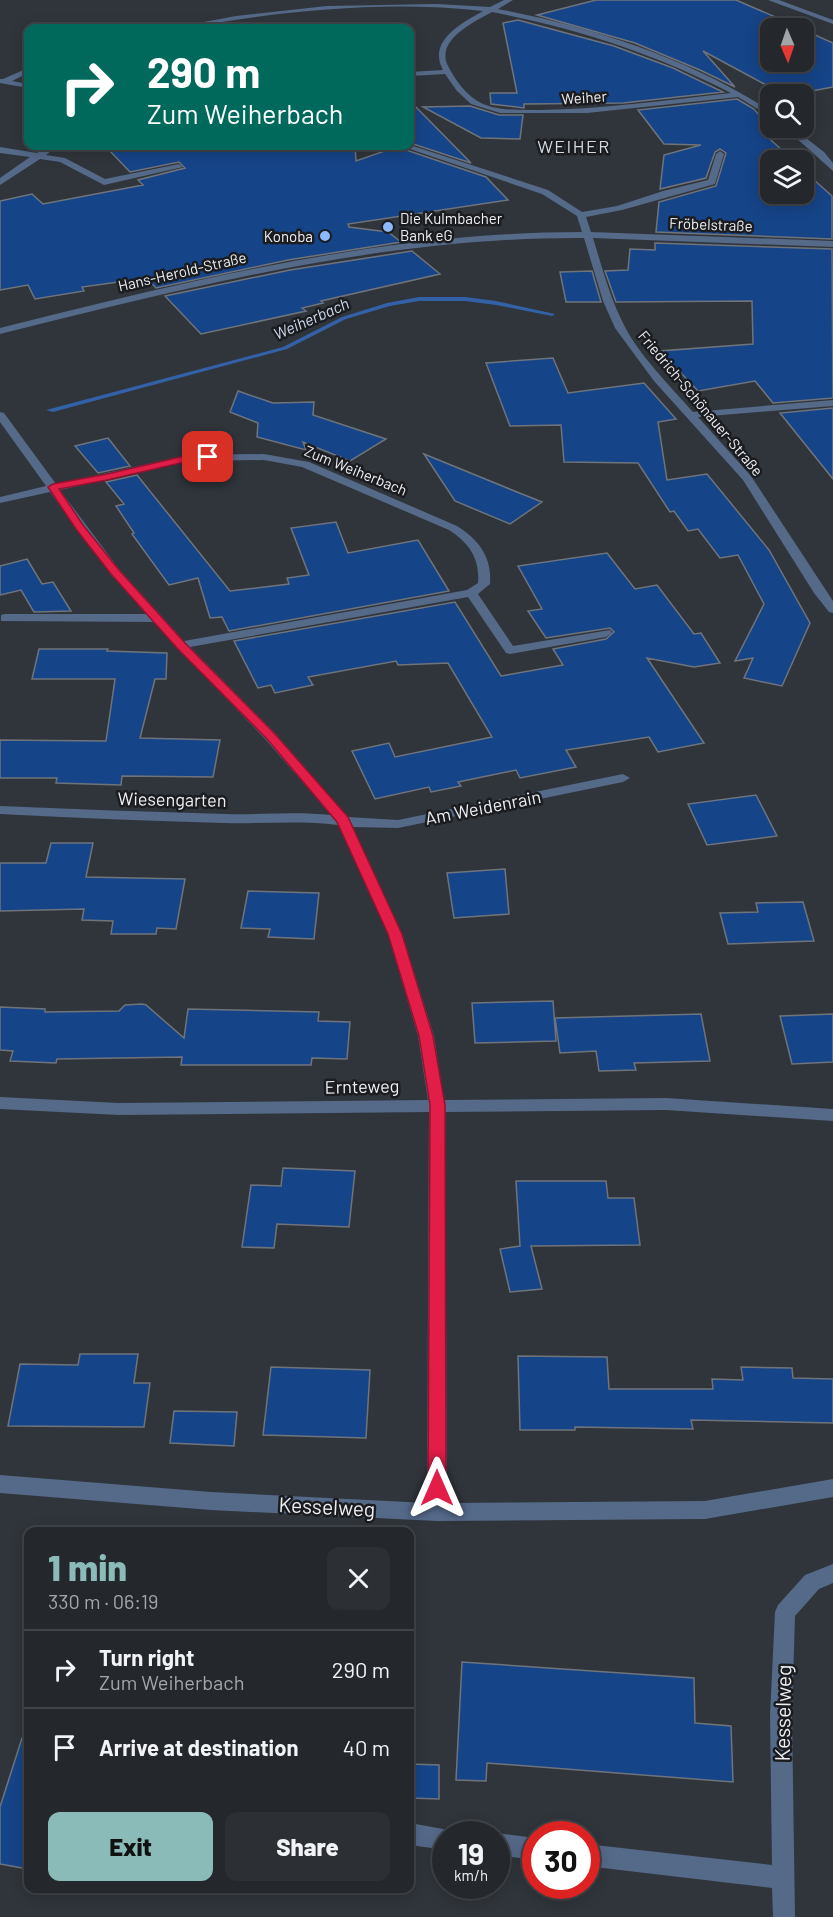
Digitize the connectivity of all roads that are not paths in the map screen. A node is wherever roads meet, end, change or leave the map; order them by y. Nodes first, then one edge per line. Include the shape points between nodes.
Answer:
1 (509, 0) edge
2 (772, 0) edge
3 (490, 10) junction
4 (833, 22) edge
5 (199, 24) edge
6 (24, 72) edge
7 (448, 72) junction
8 (414, 74) edge
9 (2, 81) edge
10 (24, 85) edge
11 (737, 95) junction
12 (760, 109) edge
13 (801, 138) edge
14 (414, 149) edge
15 (0, 150) edge
16 (46, 150) edge
17 (720, 154) dead end
18 (38, 155) junction
19 (179, 168) dead end
20 (833, 168) edge
21 (0, 182) edge
22 (581, 215) junction
23 (589, 235) junction
24 (833, 244) edge
25 (0, 331) edge
26 (833, 403) edge
27 (0, 415) edge
28 (690, 415) junction
29 (53, 487) junction
30 (0, 500) edge
31 (471, 593) junction
32 (833, 609) edge
33 (5, 618) dead end
34 (157, 618) junction
35 (606, 633) dead end
36 (181, 645) junction
37 (623, 778) dead end
38 (0, 810) edge
39 (343, 820) junction
40 (0, 1103) edge
41 (437, 1105) junction
42 (833, 1115) edge
43 (0, 1484) edge
44 (833, 1488) edge
45 (437, 1512) junction
46 (833, 1573) edge
47 (414, 1835) edge
48 (432, 1837) edge
49 (600, 1857) edge
50 (783, 1878) junction
51 (784, 1917) edge

1 - 3 street
2 - 4 street
3 - 5 street via 354,5
3 - 7 street, Weiher via 442,48 441,58
3 - 11 street via 603,37 697,73
6 - 9 street
7 - 8 street
7 - 11 street, Weiher via 466,97 493,110 592,112
9 - 10 street
11 - 12 street
13 - 20 street
14 - 22 street via 545,192
15 - 18 street
16 - 18 street
17 - 22 street via 712,182 704,186
18 - 19 street via 62,160 104,182
18 - 21 street
22 - 23 street, Friedrich-Schönauer-Straße
23 - 24 street, Fröbelstraße
23 - 25 street, Hans-Herold-Straße via 480,238 340,254 153,292
23 - 28 street, Friedrich-Schönauer-Straße via 620,328
26 - 28 street
27 - 29 street
28 - 32 street, Friedrich-Schönauer-Straße via 747,478
29 - 30 street, Zum Weiherbach
29 - 31 street, Zum Weiherbach via 189,458 264,457 305,464 468,538 482,555 486,571 484,584
29 - 34 street via 115,572
31 - 35 street via 510,651
31 - 36 street
33 - 34 street
34 - 36 street
36 - 39 street via 271,737
37 - 39 street, Am Weidenrain via 398,824
38 - 39 street, Wiesengarten
39 - 41 street via 395,934 426,1036
40 - 41 street, Ernteweg via 119,1109
41 - 42 street, Ernteweg via 666,1104
41 - 45 street
43 - 45 street, Kesselweg via 211,1501
44 - 45 street, Kesselweg via 705,1510
46 - 50 street, Kesselweg via 812,1582 785,1612 781,1714
47 - 48 street
49 - 50 street
50 - 51 street, Kesselweg

